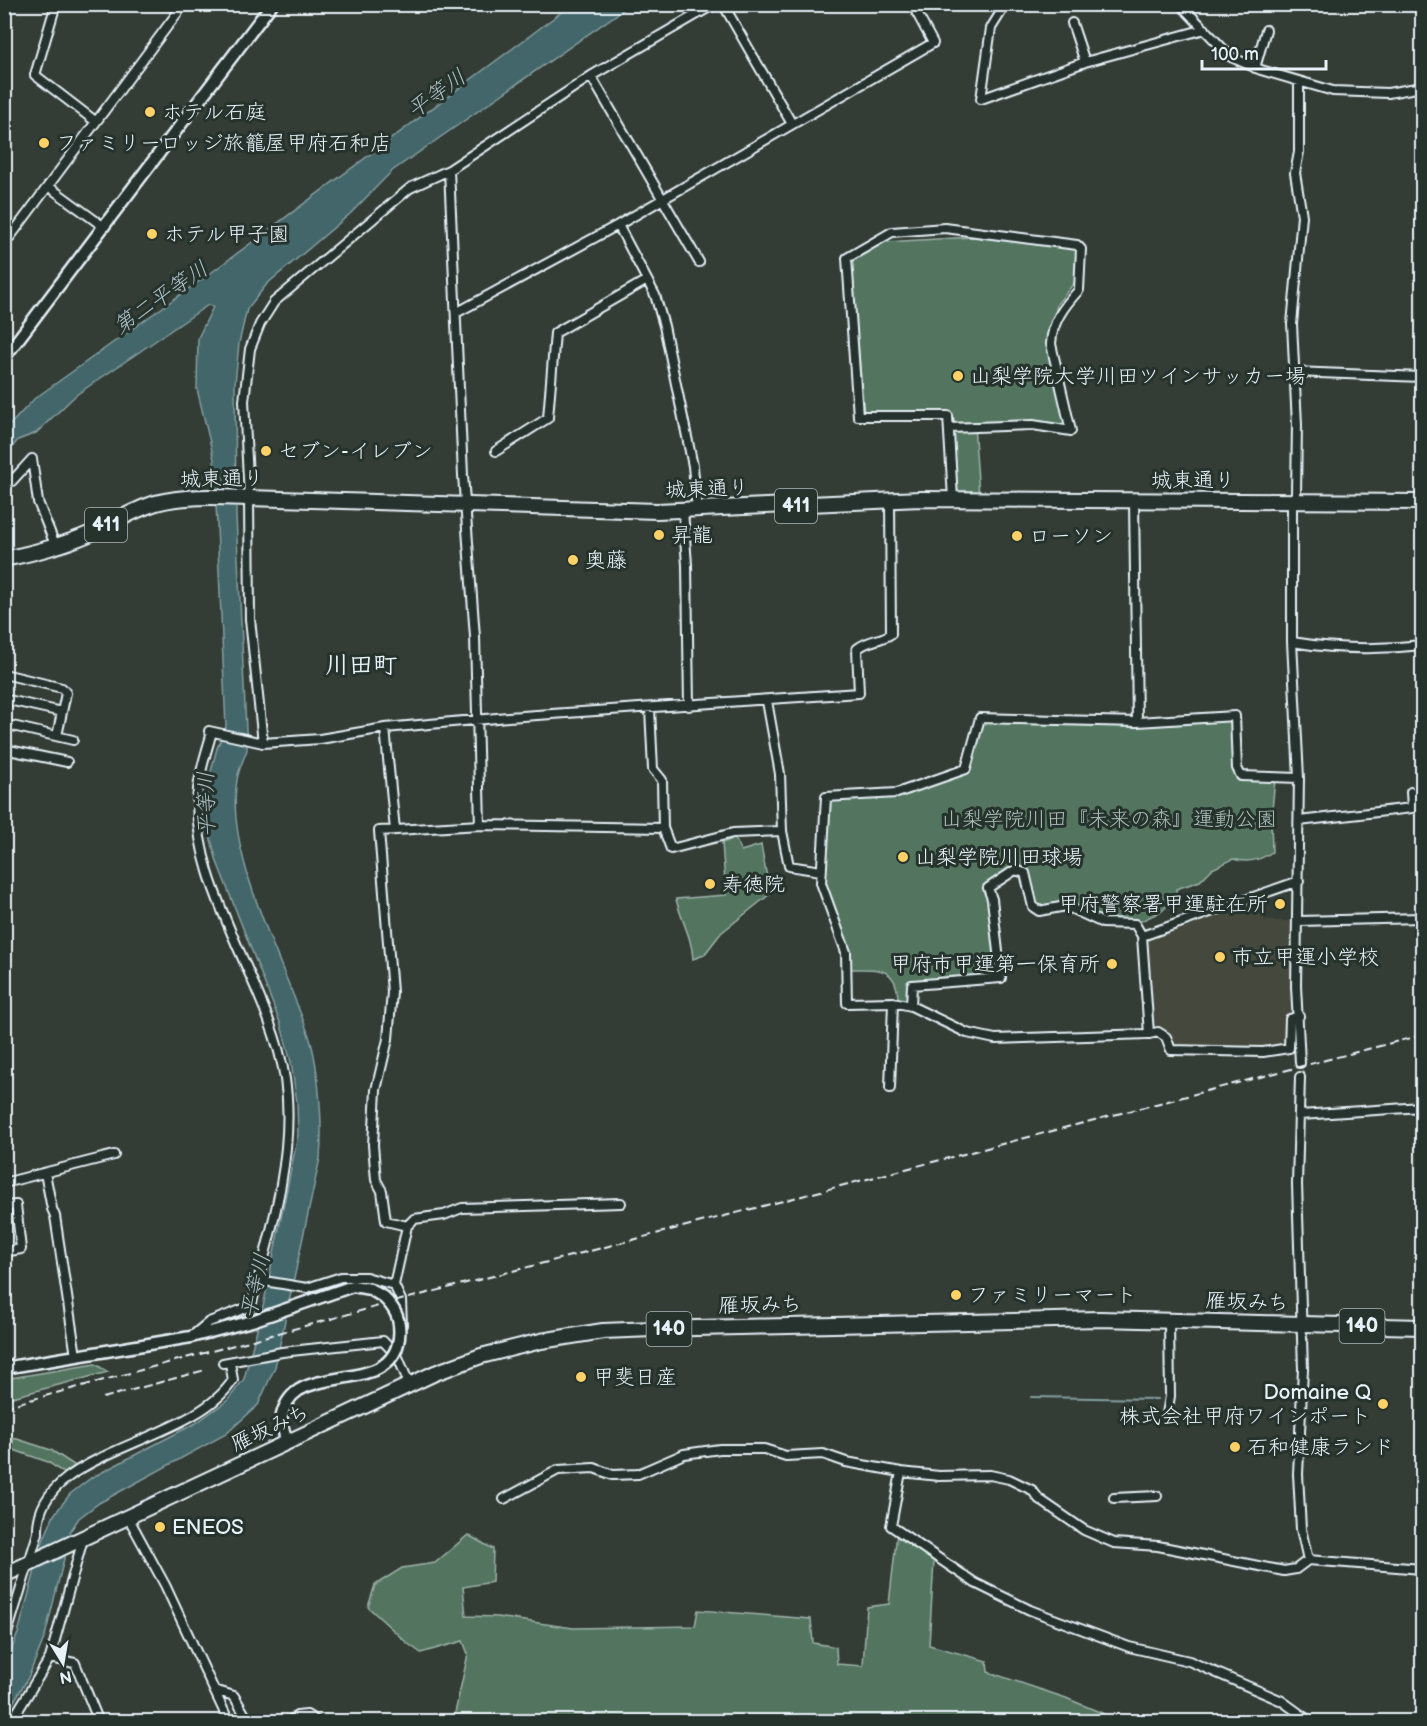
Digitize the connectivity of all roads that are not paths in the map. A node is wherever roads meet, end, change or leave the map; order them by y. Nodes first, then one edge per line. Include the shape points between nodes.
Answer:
1 (56, 4) edge
2 (183, 4) edge
3 (272, 4) edge
4 (721, 4) edge
5 (912, 4) edge
6 (1006, 4) edge
7 (1180, 4) edge
8 (1072, 23) dead end
9 (1205, 29) junction
10 (1266, 30) dead end
11 (1085, 62) junction
12 (1255, 68) junction
13 (591, 76) junction
14 (1299, 82) junction
15 (1422, 87) edge
16 (95, 121) junction
17 (792, 124) junction
18 (448, 170) junction
19 (48, 186) junction
20 (662, 199) junction
21 (618, 225) junction
22 (104, 226) junction
23 (4, 245) edge
24 (699, 262) dead end
25 (647, 280) junction
26 (456, 313) junction
27 (4, 358) edge
28 (1294, 372) junction
29 (1422, 377) edge
30 (950, 428) junction
31 (496, 450) dead end
32 (12, 481) dead end
33 (246, 498) junction
34 (953, 499) junction
35 (1292, 500) junction
36 (890, 501) junction
37 (1134, 501) junction
38 (1422, 502) edge
39 (466, 507) junction
40 (690, 510) junction
41 (56, 547) junction
42 (4, 559) edge
43 (1292, 642) junction
44 (1422, 645) edge
45 (4, 675) edge
46 (4, 699) edge
47 (767, 700) junction
48 (689, 705) junction
49 (650, 709) junction
50 (62, 712) junction
51 (477, 720) junction
52 (1137, 722) junction
53 (4, 724) edge
54 (385, 728) junction
55 (57, 736) junction
56 (73, 740) dead end
57 (263, 743) junction
58 (4, 749) edge
59 (67, 762) dead end
60 (1299, 778) junction
61 (1411, 792) dead end
62 (1299, 821) junction
63 (480, 825) junction
64 (663, 828) junction
65 (395, 831) junction
66 (782, 831) junction
67 (821, 871) junction
68 (1299, 881) junction
69 (1422, 918) edge
70 (1299, 921) junction
71 (1142, 936) junction
72 (893, 1002) junction
73 (911, 1006) junction
74 (1299, 1016) junction
75 (1149, 1034) junction
76 (1300, 1063) dead end
77 (1300, 1077) dead end
78 (890, 1088) dead end
79 (1422, 1107) edge
80 (1300, 1115) junction
81 (114, 1155) dead end
82 (45, 1173) junction
83 (4, 1183) edge
84 (621, 1203) dead end
85 (4, 1206) edge
86 (407, 1226) junction
87 (4, 1252) edge
88 (261, 1281) junction
89 (394, 1285) junction
90 (1168, 1321) junction
91 (1302, 1325) junction
92 (1422, 1327) edge
93 (191, 1337) junction
94 (76, 1356) junction
95 (398, 1357) junction
96 (4, 1368) edge
97 (410, 1386) junction
98 (1167, 1414) dead end
99 (286, 1444) junction
100 (901, 1472) junction
101 (1157, 1496) dead end
102 (1114, 1498) dead end
103 (504, 1499) dead end
104 (128, 1517) junction
105 (81, 1540) junction
106 (1308, 1560) junction
107 (31, 1563) junction
108 (1422, 1569) edge
109 (4, 1575) edge
110 (4, 1643) edge
111 (50, 1658) junction
112 (214, 1690) junction
113 (11, 1722) edge
114 (99, 1722) edge
115 (229, 1722) edge
116 (249, 1722) edge
117 (288, 1722) edge
118 (318, 1722) edge
119 (1311, 1722) edge

1 - 16 street via 35,75
2 - 16 street
3 - 22 street
4 - 13 street
4 - 17 street
5 - 17 street via 933,43
6 - 11 street via 992,28 981,99
7 - 9 street
8 - 11 street
9 - 11 street
9 - 12 street via 1231,57
10 - 12 street
12 - 14 street
13 - 18 street
13 - 20 street
14 - 15 street via 1333,91 1388,93
14 - 28 street via 1299,152 1295,173 1302,216 1292,324
16 - 19 street
17 - 20 street
18 - 26 street
18 - 33 street via 410,188 274,302 260,324 250,349 244,401
19 - 22 street
19 - 23 street
20 - 21 street
20 - 24 street
21 - 25 street
21 - 26 street
22 - 27 street
25 - 31 street via 555,333 548,418
25 - 40 street via 664,326 695,476
26 - 39 street
28 - 29 street
28 - 35 street via 1296,494
30 - 30 street via 948,416 858,416 847,258 892,232 945,228 1077,245 1081,249 1079,291 1052,330 1051,344 1071,431 1033,425
30 - 34 street
32 - 41 street via 32,459 38,502
33 - 39 highway, 城東通り / 411
33 - 41 highway, 城東通り / 411 via 159,502
33 - 57 street via 250,619
34 - 36 highway, 城東通り / 411
34 - 37 highway, 城東通り / 411
35 - 37 highway, 城東通り / 411
35 - 38 highway, 城東通り / 411
35 - 43 street
36 - 40 highway, 城東通り / 411
36 - 47 street via 891,634 857,649 859,693
37 - 52 street
39 - 40 highway, 城東通り / 411
39 - 51 street
40 - 48 street
41 - 42 highway, 城東通り / 411
43 - 44 street via 1324,647
43 - 60 street
45 - 50 street via 62,688 66,693
46 - 50 street
47 - 48 street
47 - 66 street via 780,774
48 - 49 street
49 - 51 street
49 - 64 street via 653,769 662,780
50 - 55 street
51 - 54 street
51 - 63 street
52 - 60 street via 1235,716 1237,768 1241,776
52 - 67 street via 980,718 966,769 897,793 826,797
53 - 55 street
54 - 57 street
54 - 65 street
55 - 56 street
57 - 88 street via 212,732 198,790 200,840 273,1031 287,1102 288,1136
58 - 59 street
60 - 62 street
61 - 62 street via 1412,808
62 - 68 street
63 - 64 street
63 - 65 street
64 - 66 street via 671,849 733,832
65 - 86 street via 379,831 392,992 388,1039 376,1090 373,1145 386,1221
66 - 67 street via 789,866
67 - 72 street via 821,883 846,952 847,1003
68 - 70 street
68 - 71 street
69 - 70 street
70 - 74 street
71 - 73 street via 1135,924 1103,923 1066,906 1039,911 1033,907 1025,873 1015,870 988,888 1001,978 912,985
71 - 75 street
72 - 73 street
72 - 78 street
73 - 75 street via 967,1033 995,1039
74 - 75 street via 1290,1019 1289,1048 1263,1052 1171,1050 1166,1037 1158,1032
74 - 76 street
77 - 80 street
79 - 80 street
80 - 91 street via 1297,1184
81 - 82 street
82 - 83 street
82 - 94 street
84 - 86 street via 462,1208 414,1219
85 - 87 street via 16,1204 21,1249
86 - 89 street
88 - 89 street via 307,1288 349,1277 366,1277
88 - 93 street via 250,1306 209,1322
89 - 95 street via 402,1305
90 - 91 highway, 雁坂みち / 140
90 - 97 highway, 雁坂みち / 140 via 1028,1320 603,1331 497,1352 460,1363
90 - 98 street
91 - 92 highway, 雁坂みち / 140
91 - 106 street via 1298,1474 1301,1528
93 - 94 street
93 - 99 street, bridge via 252,1321 353,1286 370,1289 383,1297 399,1318 398,1344 389,1360 371,1372 299,1390 288,1401 280,1420
94 - 96 street
95 - 97 street
95 - 107 street via 383,1341 230,1362 232,1380 210,1406 175,1427 87,1464 60,1483 37,1517 38,1533
97 - 99 highway, 雁坂みち / 140
99 - 104 highway, 雁坂みち / 140
100 - 103 street via 822,1454 786,1456 764,1449 720,1449 684,1454 638,1474 613,1475 594,1468 558,1470
100 - 106 street via 939,1476 980,1474 1009,1479 1032,1490 1084,1530 1114,1543 1158,1546 1284,1571 1296,1569
100 - 119 street via 891,1526 975,1582 1029,1610 1129,1647 1189,1661 1282,1701
101 - 102 street
104 - 105 highway, 雁坂みち / 140
104 - 112 street
105 - 107 highway, 雁坂みち / 140
105 - 111 street
106 - 108 street
107 - 109 highway, 雁坂みち / 140
107 - 110 street
111 - 113 street
111 - 114 street via 75,1663
112 - 115 street
112 - 116 street via 234,1696
117 - 118 street via 307,1715

